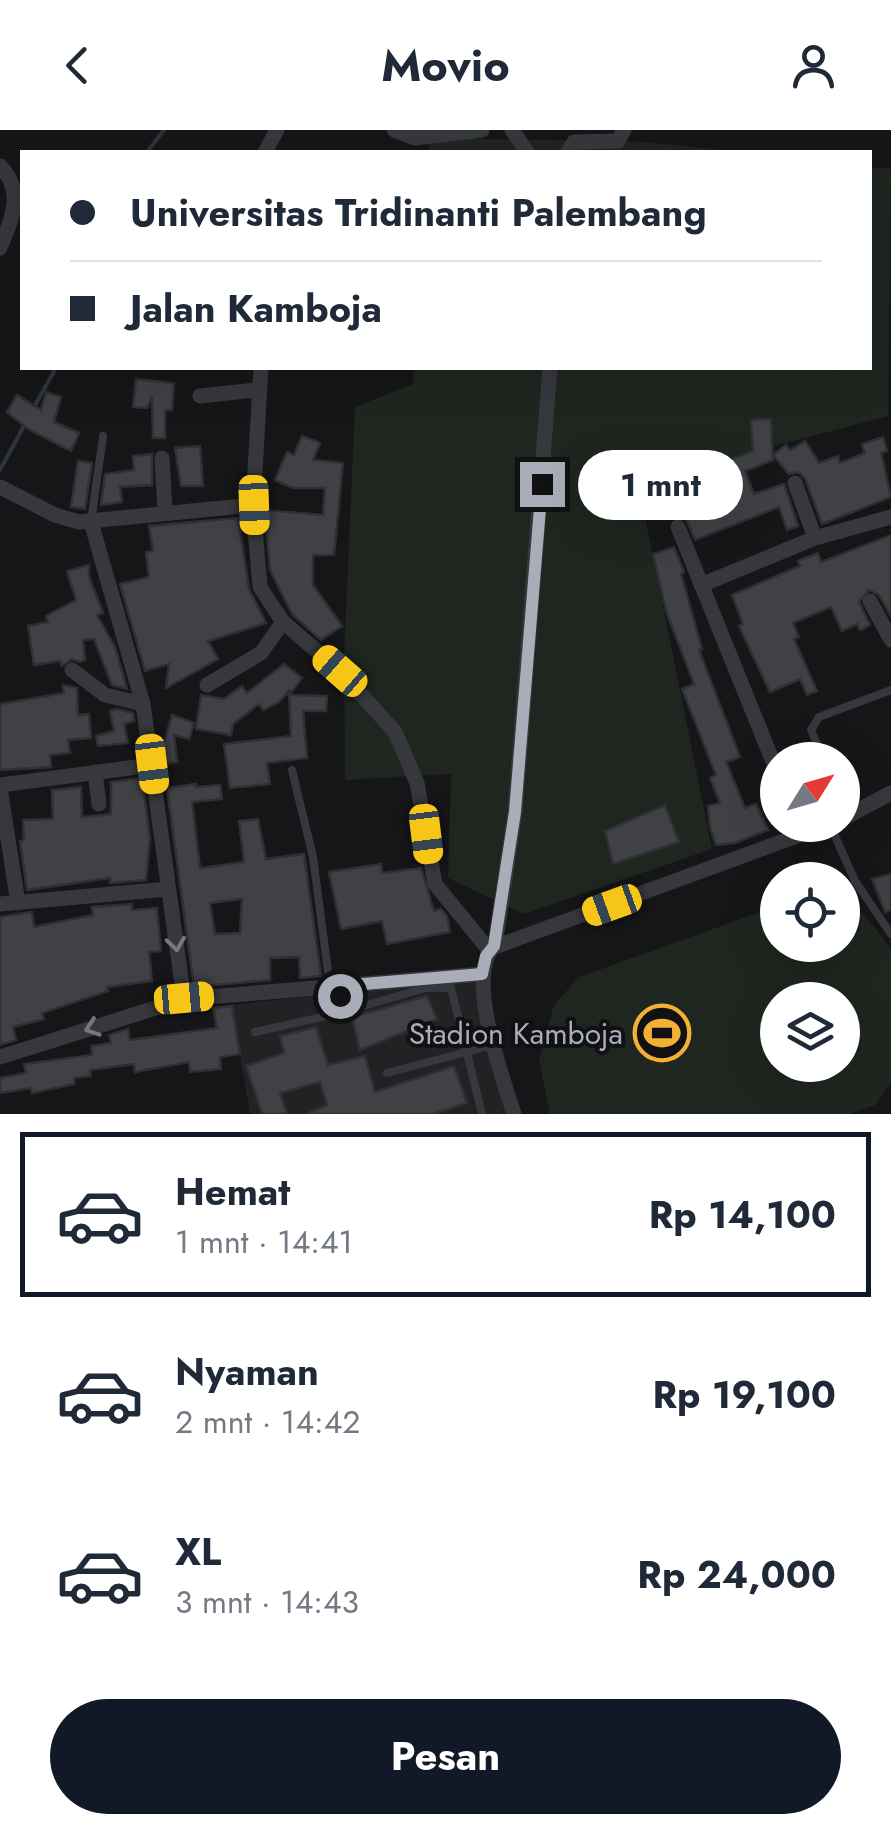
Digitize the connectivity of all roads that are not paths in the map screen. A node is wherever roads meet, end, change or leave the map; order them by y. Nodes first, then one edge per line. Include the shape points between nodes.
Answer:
1 (394, 130) edge
2 (482, 130) edge
3 (624, 130) edge
4 (569, 150) edge
5 (0, 166) edge
6 (18, 216) edge
7 (0, 248) edge
8 (261, 370) edge
9 (550, 370) edge
10 (256, 390) junction
11 (200, 396) dead end
12 (103, 436) dead end
13 (162, 458) dead end
14 (795, 483) dead end
15 (0, 487) edge
16 (254, 505) junction
17 (164, 510) junction
18 (891, 518) edge
19 (91, 522) junction
20 (678, 527) dead end
21 (815, 538) junction
22 (701, 585) junction
23 (870, 602) dead end
24 (283, 622) junction
25 (891, 640) edge
26 (72, 670) dead end
27 (207, 686) dead end
28 (891, 690) edge
29 (143, 704) junction
30 (765, 742) edge
31 (816, 742) edge
32 (152, 764) junction
33 (292, 770) dead end
34 (95, 772) junction
35 (0, 786) edge
36 (891, 794) edge
37 (99, 804) dead end
38 (860, 811) edge
39 (769, 842) edge
40 (836, 842) edge
41 (168, 889) junction
42 (0, 904) edge
43 (18, 904) junction
44 (891, 934) edge
45 (492, 948) junction
46 (482, 974) junction
47 (335, 986) junction
48 (184, 998) junction
49 (340, 1013) junction
50 (255, 1032) dead end
51 (493, 1046) junction
52 (469, 1051) junction
53 (0, 1057) edge
54 (388, 1073) dead end
55 (482, 1114) edge
56 (514, 1114) edge

1 - 2 street via 415,138
3 - 4 street via 618,140 574,142
5 - 6 street via 14,187
6 - 7 street
8 - 10 street
9 - 45 street via 515,812
10 - 11 street
10 - 16 street
12 - 19 lane
13 - 17 street
14 - 21 street
15 - 19 street via 62,518
16 - 17 street
16 - 24 street via 258,576
17 - 19 street
18 - 21 street
19 - 29 street
20 - 22 street
21 - 22 street
22 - 30 street
23 - 25 street
24 - 27 street via 261,653
24 - 45 street via 395,732 417,782 435,884
26 - 29 street via 104,696
28 - 31 lane via 819,718 811,730
29 - 32 street
32 - 34 street
32 - 41 street
33 - 47 lane
34 - 35 street
34 - 37 street
35 - 43 street
36 - 38 street
39 - 45 street
40 - 44 lane
41 - 43 street
41 -> 48 street
42 - 43 street
45 - 46 street
46 - 47 street
46 - 51 street
47 - 48 street
47 - 49 lane
48 -> 53 street
49 - 50 lane
49 - 52 lane via 425,988 451,988
51 - 52 lane
51 - 56 street
52 - 54 lane
52 - 55 lane

